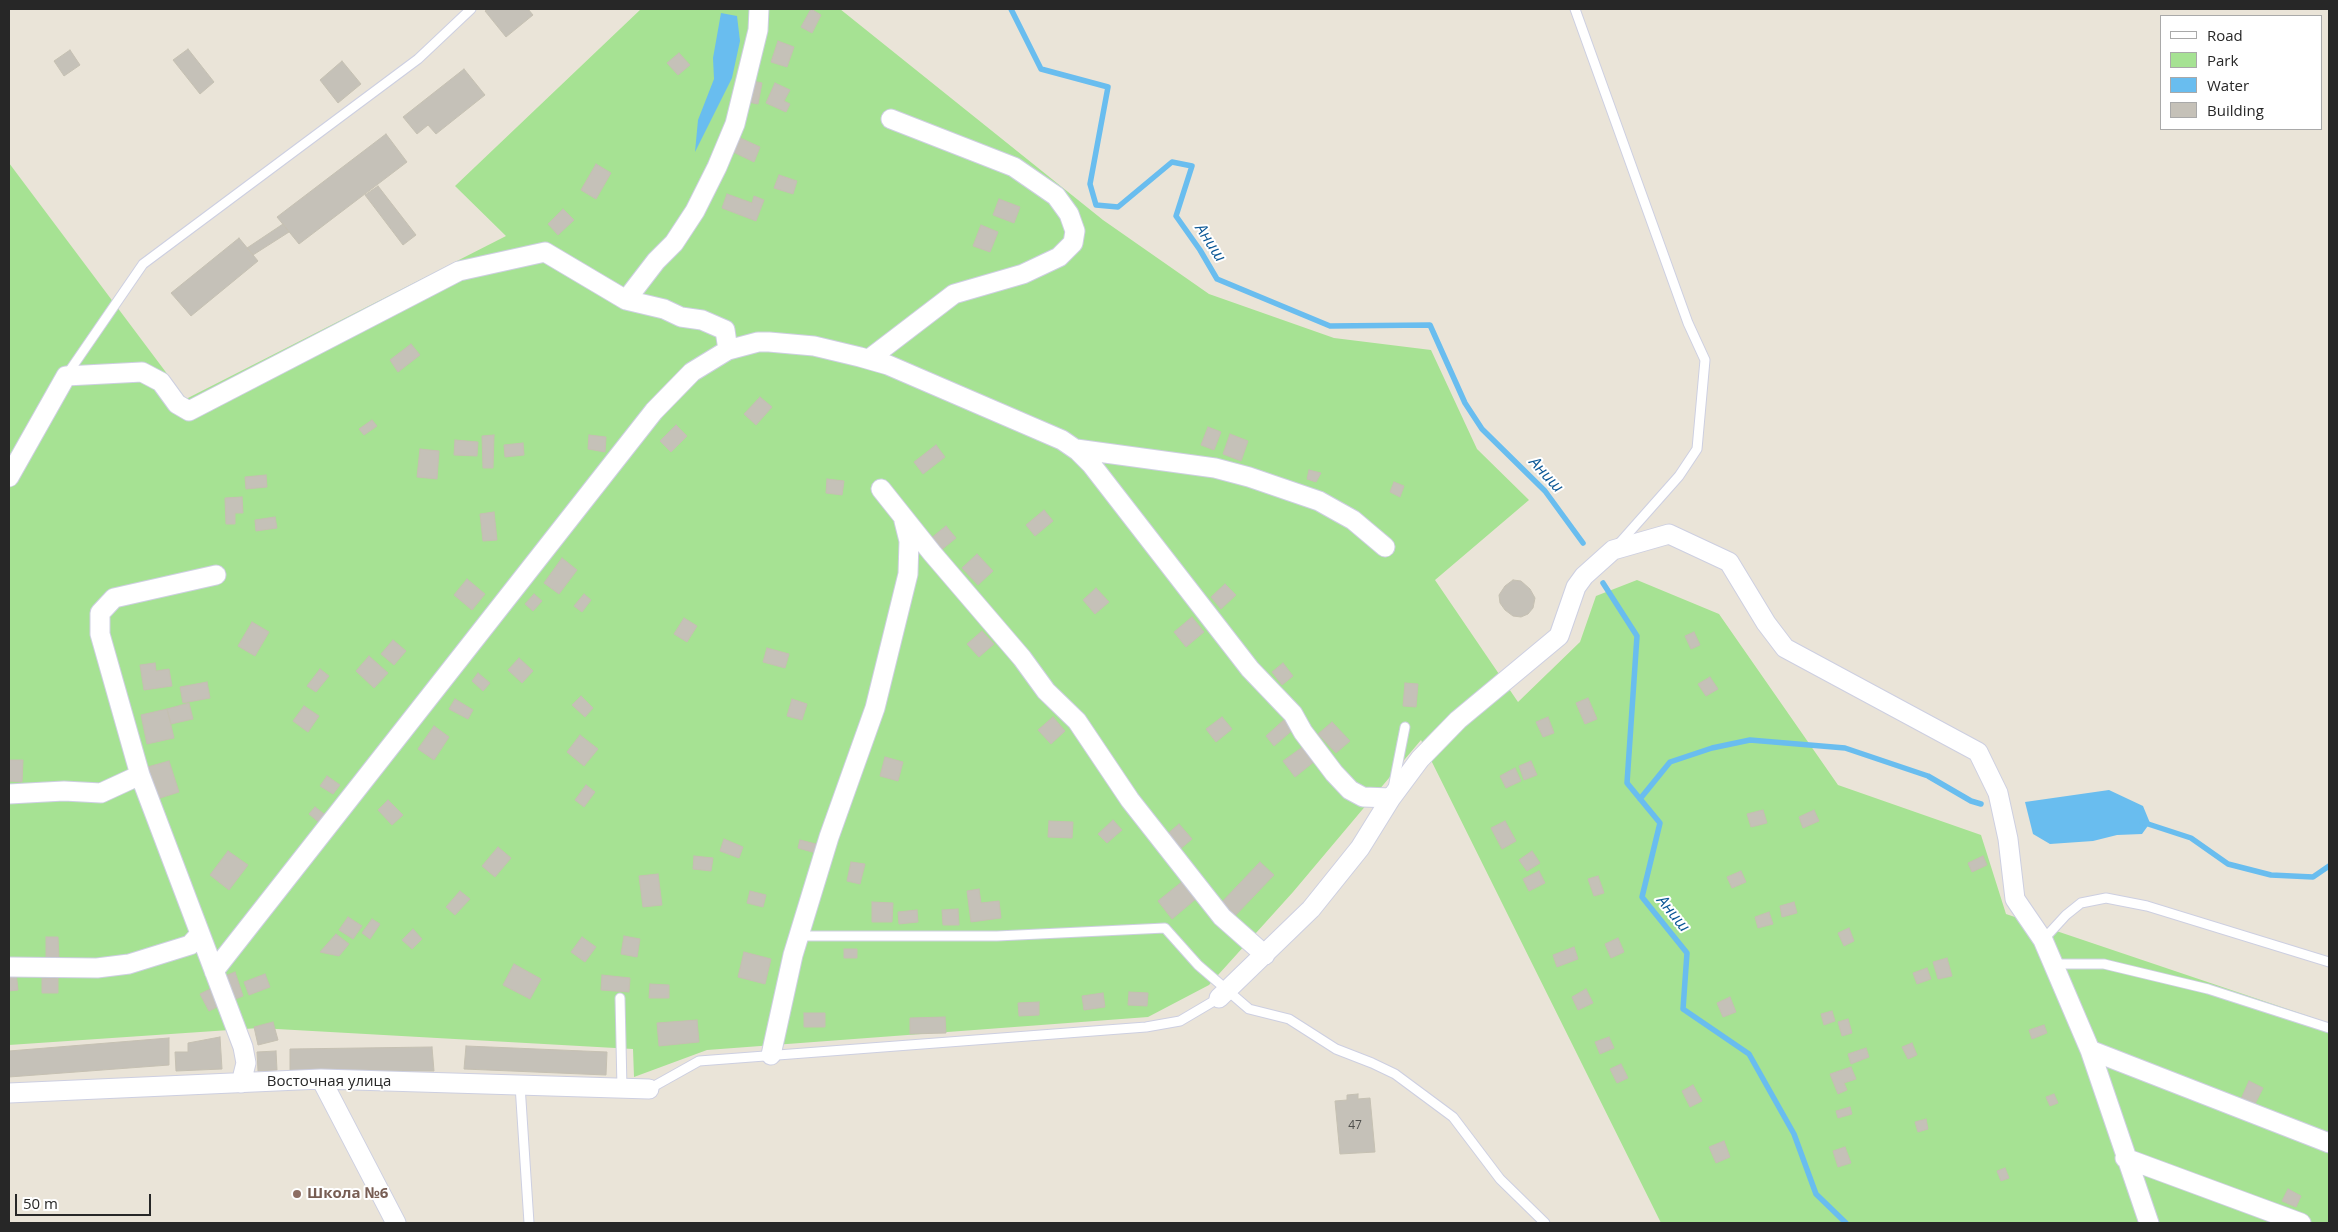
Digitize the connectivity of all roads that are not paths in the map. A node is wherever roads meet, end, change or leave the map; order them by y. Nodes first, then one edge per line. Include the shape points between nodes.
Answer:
1 (471, 9) edge
2 (759, 9) edge
3 (1576, 9) edge
4 (891, 119) dead end
5 (626, 300) junction
6 (728, 350) junction
7 (869, 359) junction
8 (66, 376) junction
9 (1076, 449) junction
10 (9, 477) edge
11 (881, 490) dead end
12 (903, 518) junction
13 (1384, 547) dead end
14 (1613, 550) junction
15 (216, 575) dead end
16 (1405, 727) dead end
17 (140, 775) junction
18 (9, 794) edge
19 (1391, 798) junction
20 (200, 934) junction
21 (799, 936) junction
22 (2043, 940) junction
23 (1265, 955) junction
24 (2329, 962) edge
25 (2054, 964) junction
26 (9, 967) edge
27 (214, 971) junction
28 (1223, 994) junction
29 (620, 998) dead end
30 (2329, 1028) edge
31 (2090, 1050) junction
32 (771, 1055) junction
33 (321, 1079) junction
34 (241, 1083) junction
35 (520, 1085) junction
36 (622, 1088) junction
37 (649, 1088) joint
38 (9, 1093) edge
39 (2329, 1143) edge
40 (2125, 1158) junction
41 (396, 1223) edge
42 (529, 1223) edge
43 (1545, 1223) edge
44 (2149, 1223) edge
45 (2302, 1223) edge

1 - 8 lane via 418,59 143,264
2 - 5 street via 758,30 735,124 717,167 695,212 674,243 656,260
3 - 14 lane via 1688,323 1705,360 1696,449 1679,476
4 - 7 street via 1014,167 1056,196 1069,214 1075,230 1072,243 1059,257 1023,274 954,294
5 - 6 street via 702,320 726,330
5 - 8 street via 544,252 459,271 189,410 178,404 161,382 142,372
6 - 7 street via 758,342 784,343 814,346
6 - 27 street via 692,372 654,411
7 - 9 street via 1062,440
8 - 10 street
9 - 13 street via 1215,468 1249,477 1319,501 1353,520
9 - 19 street via 1250,668 1293,714 1308,740 1334,773 1350,790 1363,797
11 - 12 street
12 - 21 street via 909,542 908,574 878,699 829,837
12 - 23 street via 1022,658 1046,691 1077,721 1130,800 1222,917
14 - 19 street via 1576,587 1560,636 1458,720 1420,760
14 - 22 street via 1669,534 1730,562 1766,624 1785,648 1978,752 1998,793 2008,839 2015,899
15 - 17 street via 114,598 100,613 100,634
16 - 19 lane
17 - 18 street via 101,793
17 - 20 street
19 - 23 street via 1360,848 1311,909
20 - 26 street via 190,945 129,964 97,968
20 - 27 street
21 - 28 lane via 997,936 1165,928
21 - 32 street
22 - 24 lane via 2081,903 2106,898 2147,906
22 - 25 street
23 - 28 street
25 - 30 lane via 2104,964 2208,989
25 - 31 street
27 - 34 street via 243,1047 246,1063
28 - 32 lane via 1180,1021 1146,1027
28 - 43 lane via 1248,1009 1289,1019 1336,1049 1395,1074 1452,1117 1500,1179
29 - 36 lane
31 - 39 street
31 - 40 street
32 - 37 lane via 699,1061
33 - 34 street, Восточная улица
33 - 35 street, Восточная улица
33 - 41 street
34 - 38 street, Восточная улица
35 - 36 street, Восточная улица
35 - 42 lane
36 - 37 street, Восточная улица
40 - 44 street
40 - 45 street

